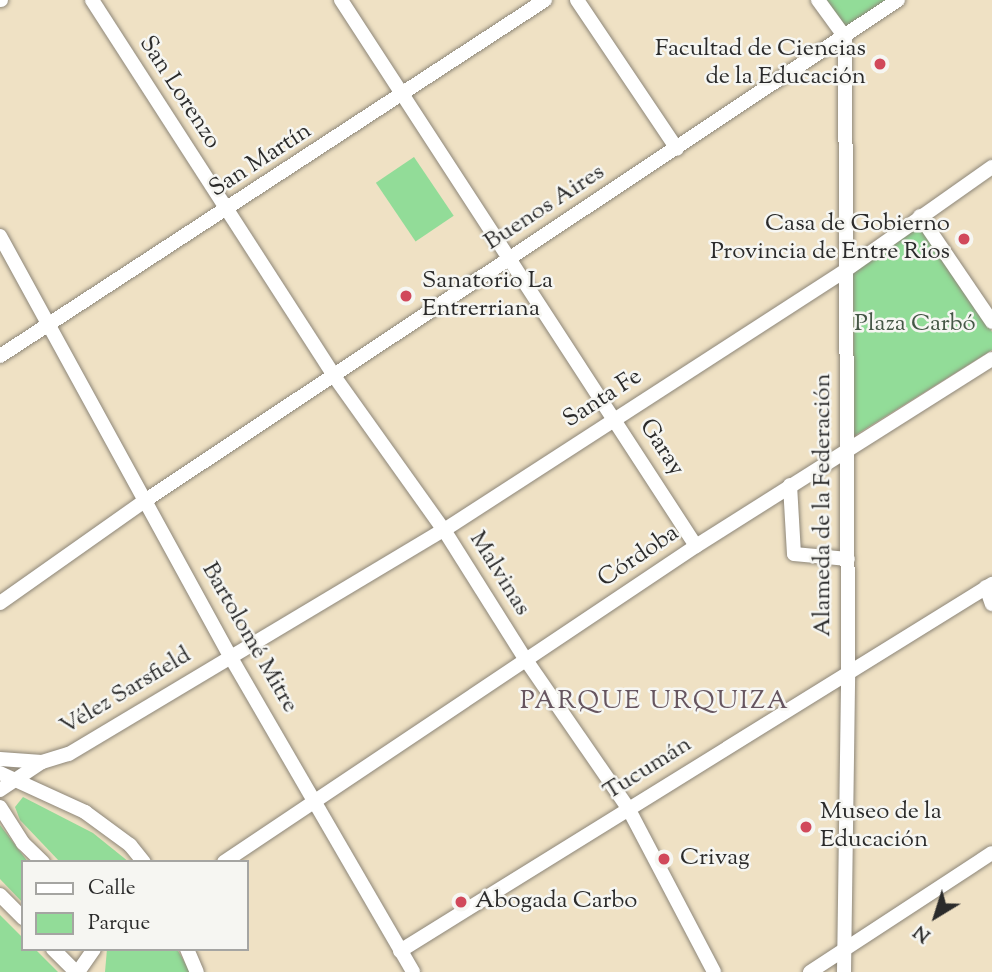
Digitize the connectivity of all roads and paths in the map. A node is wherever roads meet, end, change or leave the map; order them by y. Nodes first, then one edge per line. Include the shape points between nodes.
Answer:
1 (92, 0) edge
2 (341, 0) edge
3 (545, 0) edge
4 (578, 0) edge
5 (818, 0) edge
6 (898, 0) edge
7 (845, 37) junction
8 (404, 94) junction
9 (677, 149) junction
10 (992, 167) edge
11 (228, 210) junction
12 (920, 216) junction
13 (0, 236) edge
14 (509, 258) junction
15 (846, 270) junction
16 (992, 322) edge
17 (47, 325) junction
18 (0, 356) edge
19 (992, 359) edge
20 (334, 376) junction
21 (615, 419) junction
22 (846, 450) junction
23 (790, 485) junction
24 (146, 500) junction
25 (444, 530) junction
26 (696, 546) junction
27 (848, 559) junction
28 (989, 586) edge
29 (0, 603) edge
30 (992, 604) edge
31 (230, 656) junction
32 (526, 660) junction
33 (848, 671) junction
34 (0, 759) edge
35 (42, 762) junction
36 (0, 773) edge
37 (19, 779) junction
38 (0, 790) edge
39 (317, 801) junction
40 (0, 807) edge
41 (628, 808) junction
42 (992, 853) edge
43 (41, 860) edge
44 (142, 860) edge
45 (227, 860) edge
46 (0, 895) edge
47 (21, 916) edge
48 (54, 951) edge
49 (93, 951) edge
50 (188, 951) edge
51 (400, 951) junction
52 (843, 951) junction
53 (77, 972) edge
54 (197, 972) edge
55 (413, 972) edge
56 (714, 972) edge
57 (810, 972) edge
58 (844, 972) edge

1 - 11 street, San Lorenzo
2 - 8 street, Garay
3 - 8 street, San Martín
4 - 9 street
5 - 7 street
6 - 7 street, Buenos Aires
7 - 9 street, Buenos Aires
7 - 15 street, Alameda de la Federación
8 - 11 street, San Martín
8 - 14 street, Garay
9 - 14 street, Buenos Aires
10 - 12 street, Santa Fe
11 - 17 street, San Martín
11 - 20 street, Malvinas
12 - 15 street, Santa Fe
12 - 16 street
13 - 17 street, Bartolomé Mitre
14 - 20 street, Buenos Aires
14 - 21 street, Garay
15 - 21 street, Santa Fe
15 - 22 street, Alameda de la Federación
17 - 18 street, San Martín
17 - 24 street, Bartolomé Mitre
19 - 22 street, Córdoba
20 - 24 street, Buenos Aires
20 - 25 street, Malvinas
21 - 25 street, Santa Fe
21 - 26 street, Garay
22 - 23 street, Córdoba
22 - 27 street, Alameda de la Federación
23 - 26 street, Córdoba
23 - 27 street via 794,554
24 - 29 street, Buenos Aires
24 - 31 street, Bartolomé Mitre
25 - 31 street, Santa Fe
25 - 32 street, Malvinas
26 - 32 street, Córdoba
27 - 33 street, Alameda de la Federación
28 - 30 street
28 - 33 street, Tucumán
31 - 35 street, Vélez Sarsfield via 69,754
31 - 39 street, Bartolomé Mitre
32 - 39 street, Córdoba
32 - 41 street, Malvinas
33 - 41 street, Tucumán
33 - 52 street, Alameda de la Federación
34 - 35 street, Vélez Sarsfield
35 - 37 street, Vélez Sarsfield
36 - 37 street
37 - 38 street, Vélez Sarsfield
37 - 44 street via 105,825
39 - 45 street, Córdoba
39 - 51 street, Bartolomé Mitre
40 - 43 street via 23,843
41 - 51 street, Tucumán
41 - 56 street, Malvinas
42 - 52 street
46 - 47 street
48 - 53 street
49 - 53 street
50 - 54 street
51 - 55 street, Bartolomé Mitre
52 - 57 street
52 - 58 street, Alameda de la Federación

